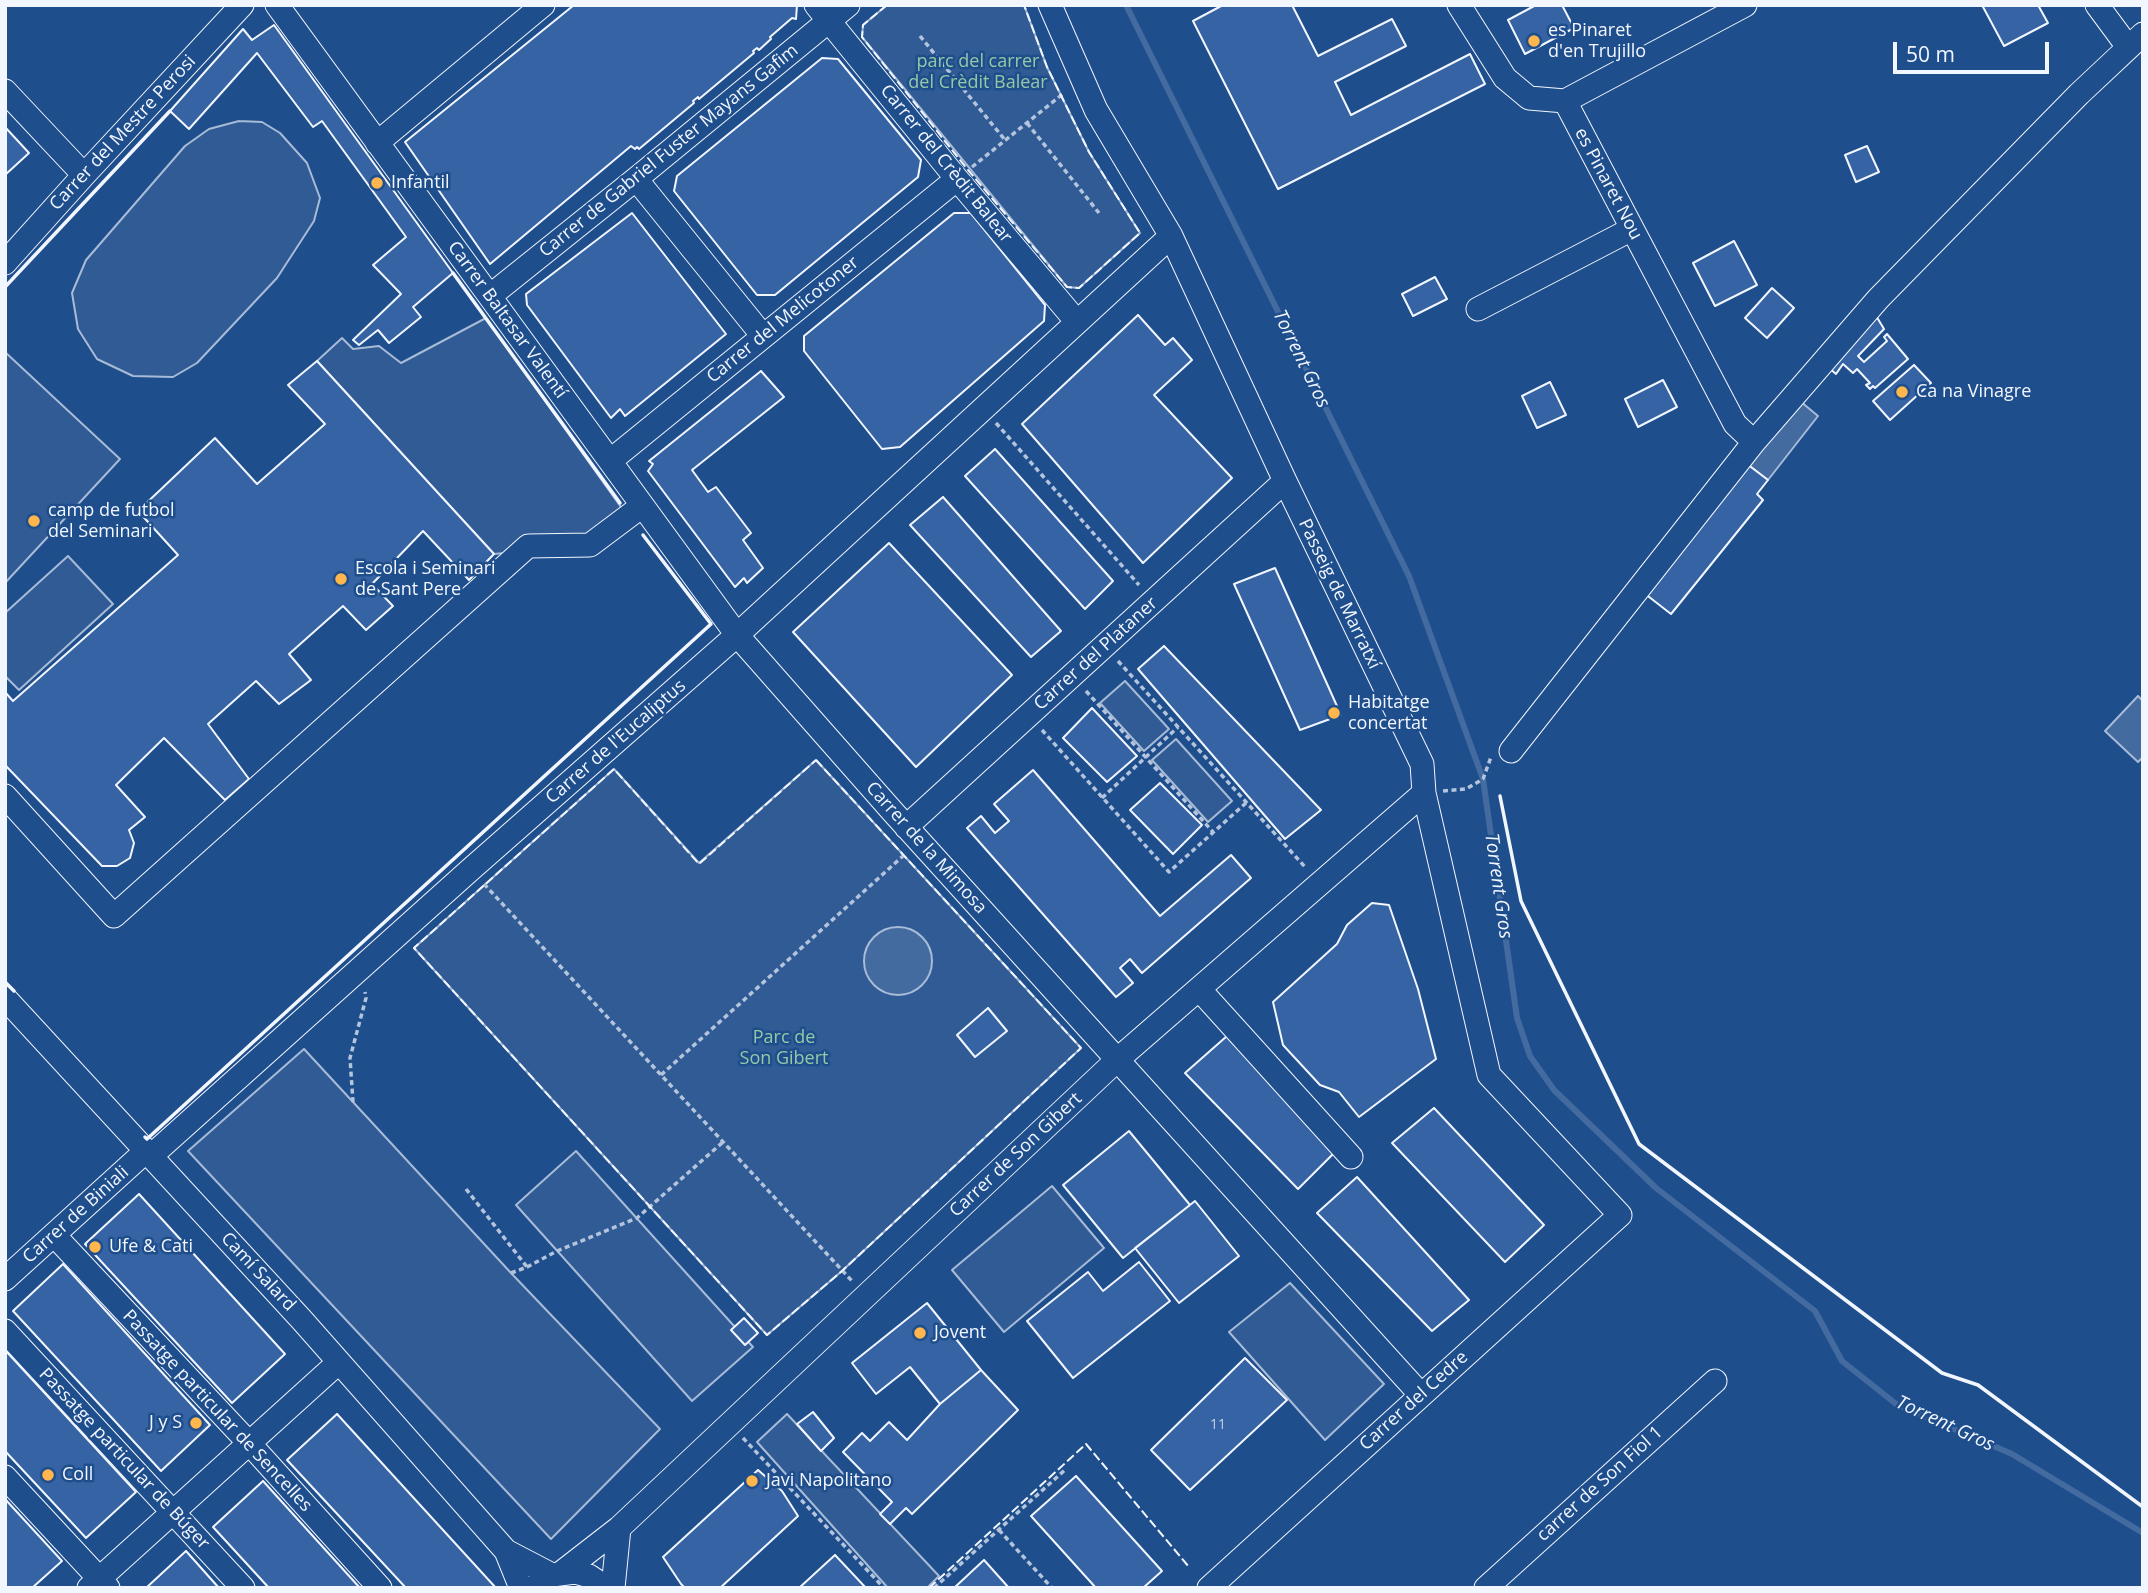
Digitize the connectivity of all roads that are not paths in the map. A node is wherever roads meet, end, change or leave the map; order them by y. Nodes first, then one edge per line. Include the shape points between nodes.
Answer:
1 (243, 5) edge
2 (277, 5) edge
3 (543, 5) edge
4 (848, 5) edge
5 (1050, 5) edge
6 (1459, 5) edge
7 (1745, 5) edge
8 (2097, 5) edge
9 (823, 13) edge
10 (2136, 41) edge
11 (5, 91) edge
12 (1565, 101) junction
13 (377, 143) junction
14 (84, 175) junction
15 (636, 179) junction
16 (957, 179) junction
17 (1632, 229) junction
18 (1171, 236) junction
19 (5, 263) edge
20 (490, 296) junction
21 (1478, 309) dead end
22 (1077, 322) junction
23 (763, 336) junction
24 (1754, 442) junction
25 (610, 461) junction
26 (1285, 481) junction
27 (642, 506) junction
28 (737, 635) junction
29 (1511, 751) road end
30 (1424, 793) junction
31 (5, 796) edge
32 (913, 834) junction
33 (1199, 989) junction
34 (5, 998) edge
35 (1117, 1060) junction
36 (148, 1153) junction
37 (1351, 1157) dead end
38 (1620, 1215) joint
39 (54, 1235) junction
40 (5, 1279) edge
41 (5, 1331) edge
42 (339, 1362) junction
43 (1715, 1381) dead end
44 (1421, 1395) junction
45 (249, 1443) junction
46 (5, 1477) edge
47 (173, 1511) junction
48 (619, 1528) junction
49 (506, 1551) junction
50 (549, 1578) edge
51 (99, 1585) edge
52 (243, 1588) edge
53 (380, 1588) edge
54 (520, 1588) edge
55 (607, 1588) edge
56 (613, 1588) edge
57 (1209, 1588) edge
58 (1486, 1588) edge

1 - 14 street, Carrer del Mestre Perosi
2 - 13 street, Carrer Baltasar Valentí
3 - 13 street
4 - 9 street, Carrer de Gabriel Fuster Mayans Gafim
5 - 18 street, Passeig de Marratxí via 1096,110
6 - 12 street via 1505,78 1529,98
7 - 12 street
8 - 10 street
9 - 15 street, Carrer de Gabriel Fuster Mayans Gafim
9 - 16 street, Carrer del Crèdit Balear
10 - 24 street via 1878,299
11 - 14 street
12 - 17 street, es Pinaret Nou
13 - 20 street, Carrer Baltasar Valentí
14 - 19 street, Carrer del Mestre Perosi
15 - 20 street, Carrer de Gabriel Fuster Mayans Gafim
15 - 23 street
16 - 22 street, Carrer del Crèdit Balear
16 - 23 street, Carrer del Melicotoner
17 - 21 street
17 - 24 street, es Pinaret Nou via 1735,424
18 - 22 street, Carrer de l'Eucaliptus
18 - 26 street, Passeig de Marratxí
20 - 25 street, Carrer Baltasar Valentí
22 - 28 street, Carrer de l'Eucaliptus
23 - 25 street, Carrer del Melicotoner
24 - 29 street
25 - 27 street, Carrer Baltasar Valentí
26 - 30 street, Passeig de Marratxí via 1422,764
26 - 32 street, Carrer del Plataner via 1029,716
27 - 28 street, Carrer Baltasar Valentí
27 - 31 street via 590,545 528,547 114,916
28 - 32 street, Carrer de la Mimosa
28 - 36 street, Carrer de l'Eucaliptus
30 - 33 street, Carrer de Son Gibert
30 - 38 street, Passeig de Marratxí via 1489,1075
32 - 35 street, Carrer de la Mimosa
33 - 35 street, Carrer de Son Gibert
33 - 37 street
34 - 36 street, Camí Salard
35 - 44 street, Carrer de la Mimosa
35 - 48 street, Carrer de Son Gibert
36 - 39 street, Carrer de Biniali
36 - 42 street, Camí Salard
38 - 44 street, Carrer del Cedre
39 - 40 street, Carrer de Biniali
39 - 45 street, Passatge particular de Sencelles
41 - 47 street, Passatge particular de Búger
42 - 45 street
42 - 49 street, Camí Salard
43 - 58 street, carrer de Son Fiol 1
44 - 57 street, Carrer del Cedre
45 - 47 street
45 - 53 street, Passatge particular de Sencelles
46 - 51 street
47 - 51 street
47 - 52 street, Passatge particular de Búger
48 - 50 street, Carrer de Son Gibert
48 - 56 street
49 - 50 street, Camí Salard
49 - 54 street, Camí Salard
50 - 55 street, Camí Salard via 575,1572

